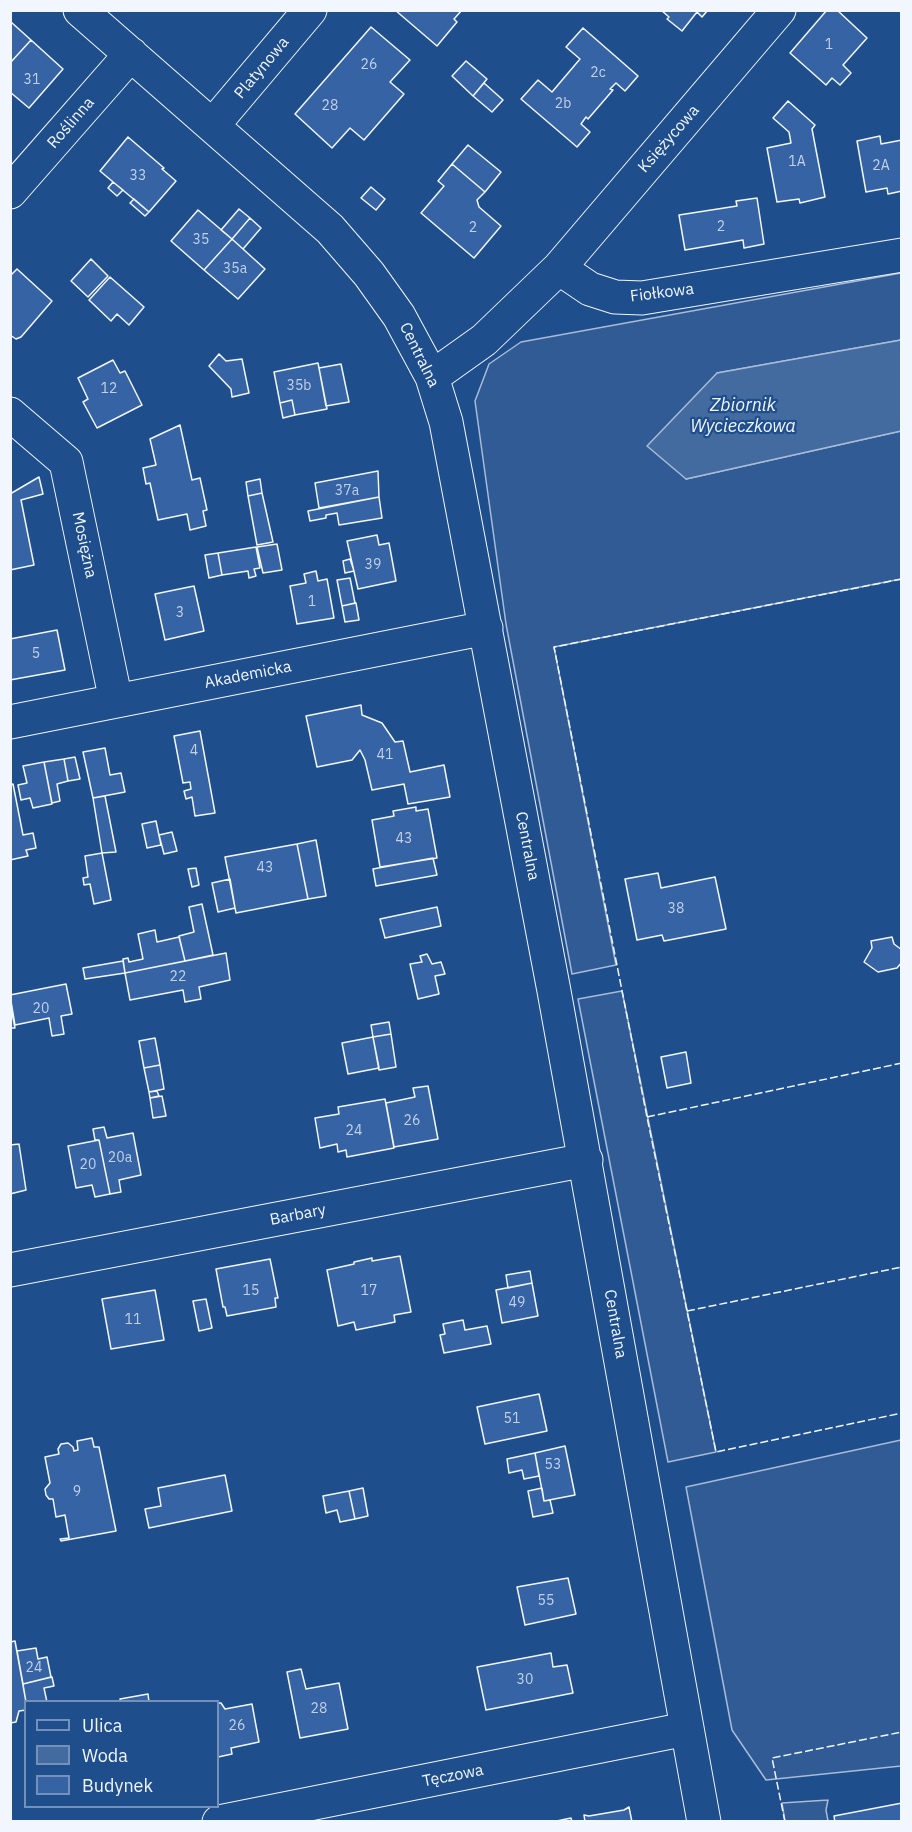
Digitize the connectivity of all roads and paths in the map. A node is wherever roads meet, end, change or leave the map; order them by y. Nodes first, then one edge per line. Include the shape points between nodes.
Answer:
1 (80, 10) edge
2 (310, 10) edge
3 (779, 10) edge
4 (130, 54) junction
5 (213, 125) junction
6 (10, 192) edge
7 (902, 255) edge
8 (559, 268) junction
9 (432, 377) junction
10 (10, 414) edge
11 (486, 628) junction
12 (116, 701) junction
13 (10, 722) edge
14 (585, 1160) junction
15 (10, 1270) edge
16 (687, 1729) junction
17 (219, 1821) edge
18 (704, 1821) edge

1 - 4 street, Centralna
2 - 5 street, Platynowa
3 - 8 street, Księżycowa
4 - 5 street, Centralna
4 - 6 street, Roślinna
5 - 9 street, Centralna via 330,229 399,316
7 - 8 street, Fiołkowa via 642,298 615,297 591,289
8 - 9 street via 484,339
9 - 11 street, Centralna via 446,422
10 - 12 street, Mosiężna via 66,462
11 - 12 street, Akademicka
11 - 14 street, Centralna
12 - 13 street, Akademicka
14 - 15 street, Barbary
14 - 16 street, Centralna
16 - 17 street, Tęczowa
16 - 18 street, Centralna

